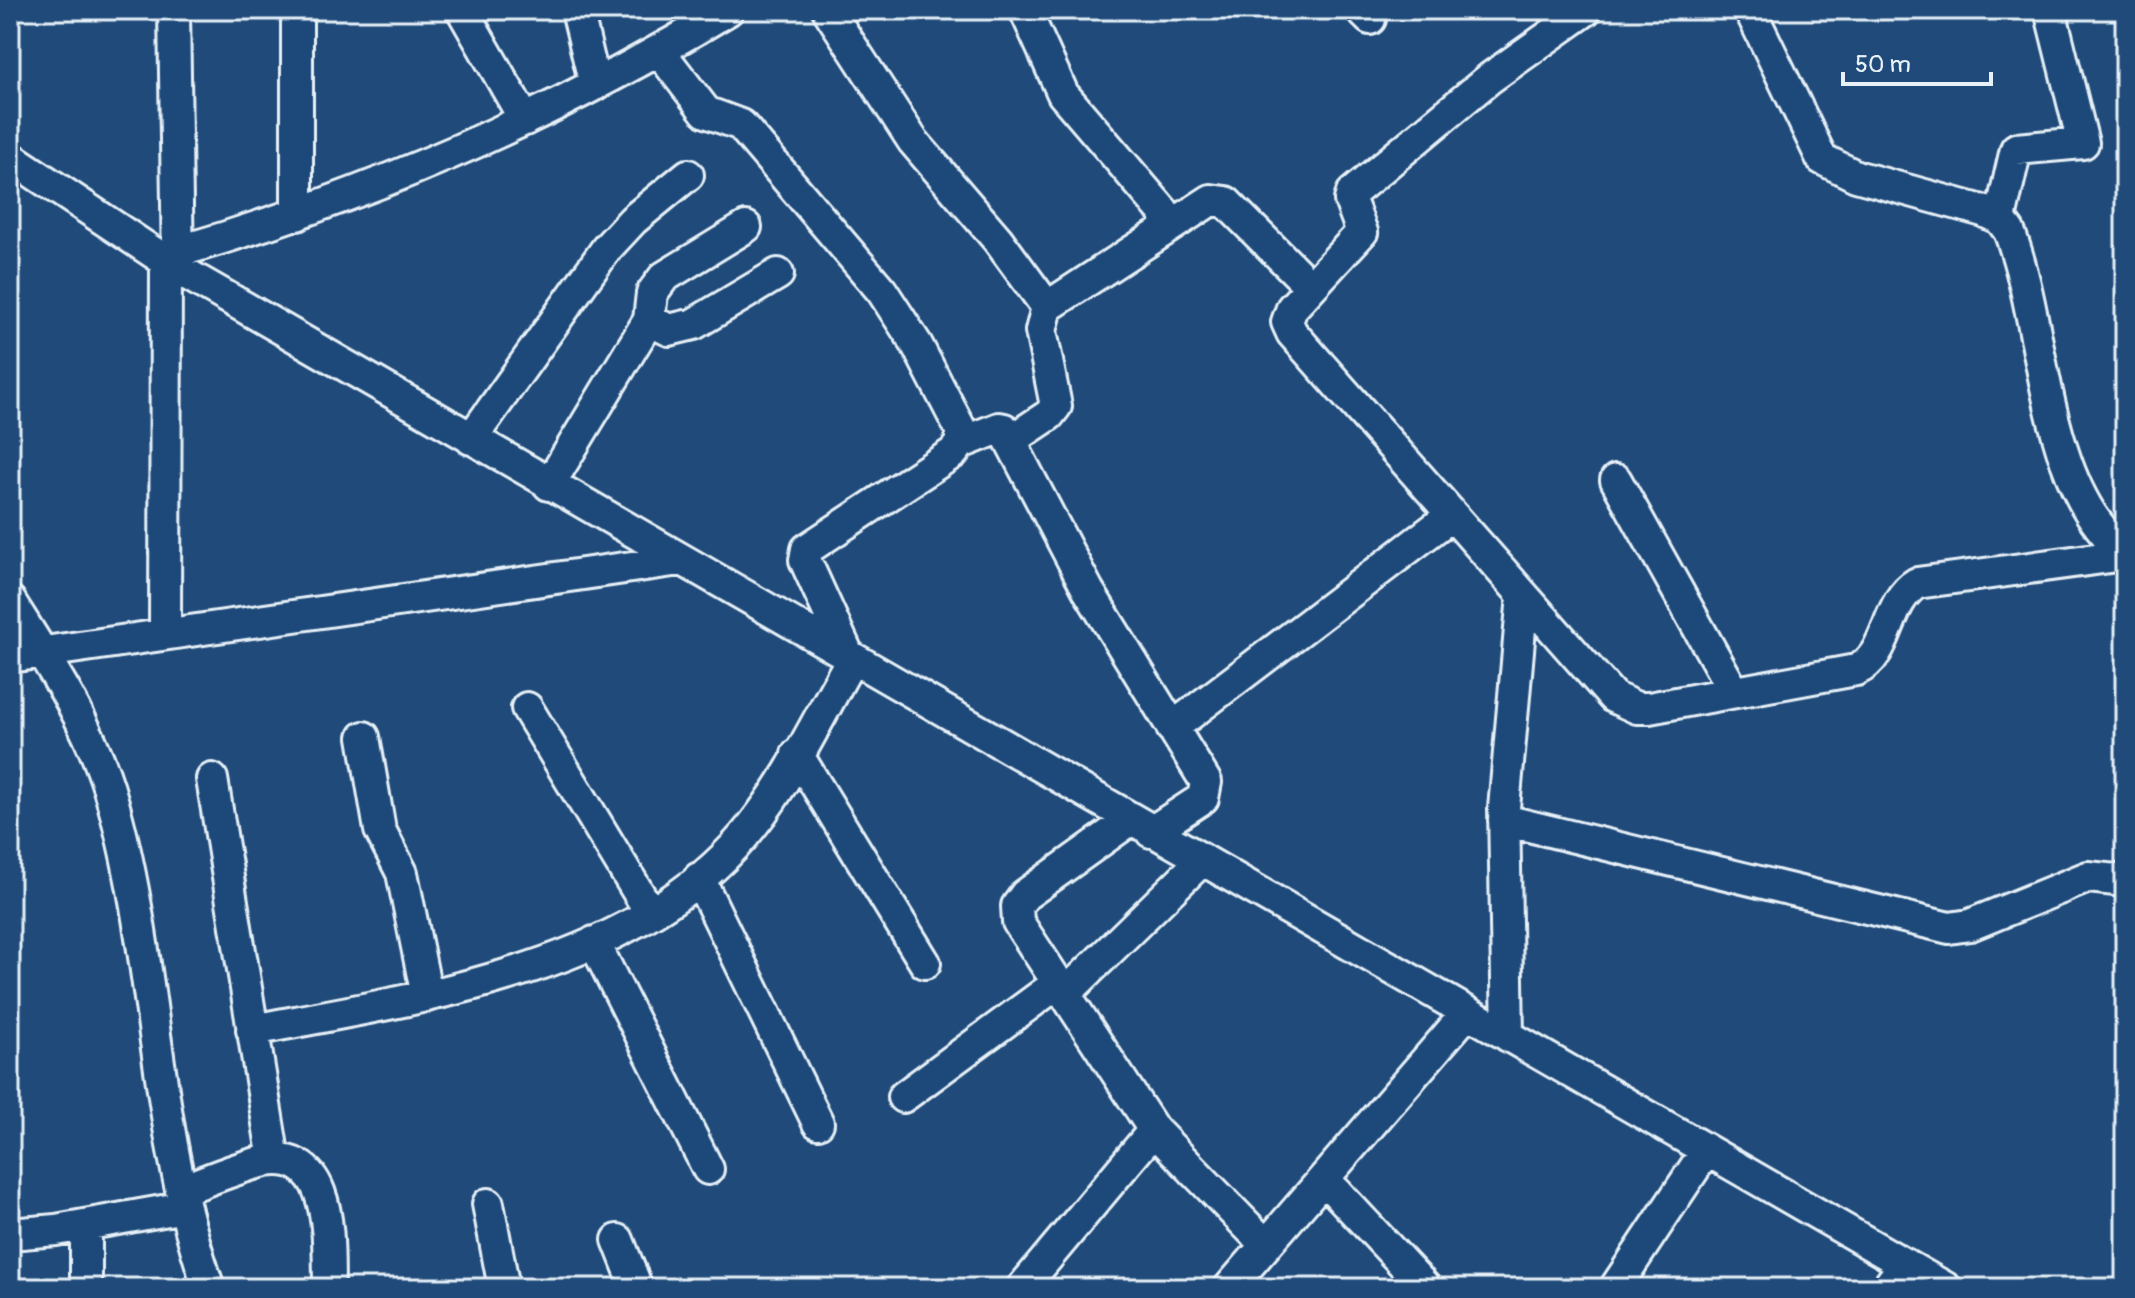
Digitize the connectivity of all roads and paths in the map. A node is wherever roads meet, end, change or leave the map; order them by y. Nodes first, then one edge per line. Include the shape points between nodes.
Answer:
1 (174, 10) edge
2 (297, 10) edge
3 (462, 10) edge
4 (577, 10) edge
5 (728, 10) edge
6 (828, 10) edge
7 (1025, 10) edge
8 (1586, 10) edge
9 (1750, 10) edge
10 (2050, 10) edge
11 (660, 52) junction
12 (595, 85) junction
13 (525, 120) junction
14 (10, 157) edge
15 (688, 175) dead end
16 (297, 215) junction
17 (2000, 219) junction
18 (1174, 224) junction
19 (746, 227) dead end
20 (174, 260) junction
21 (778, 274) dead end
22 (1311, 287) junction
23 (1047, 307) junction
24 (649, 320) junction
25 (471, 439) junction
26 (1010, 441) junction
27 (961, 443) junction
28 (1616, 480) dead end
29 (549, 485) junction
30 (1452, 515) junction
31 (2125, 553) edge
32 (680, 560) junction
33 (1523, 595) junction
34 (10, 601) edge
35 (165, 633) junction
36 (42, 651) junction
37 (10, 657) edge
38 (850, 658) junction
39 (1734, 692) junction
40 (527, 708) dead end
41 (1172, 728) junction
42 (364, 737) dead end
43 (797, 754) junction
44 (212, 779) dead end
45 (1504, 820) junction
46 (1140, 826) junction
47 (1201, 861) junction
48 (699, 878) junction
49 (2125, 881) edge
50 (650, 912) junction
51 (594, 942) junction
52 (925, 963) dead end
53 (1062, 989) junction
54 (427, 996) junction
55 (1467, 1013) junction
56 (252, 1030) junction
57 (1508, 1036) junction
58 (903, 1097) dead end
59 (818, 1123) dead end
60 (1154, 1130) junction
61 (1706, 1151) junction
62 (274, 1160) junction
63 (708, 1169) dead end
64 (1324, 1179) junction
65 (183, 1199) junction
66 (488, 1204) dead end
67 (86, 1225) junction
68 (10, 1234) edge
69 (618, 1240) dead end
70 (1266, 1245) junction
71 (1896, 1276) edge
72 (86, 1288) edge
73 (209, 1288) edge
74 (329, 1288) edge
75 (504, 1288) edge
76 (637, 1288) edge
77 (1022, 1288) edge
78 (1229, 1288) edge
79 (1426, 1288) edge
80 (1615, 1288) edge
81 (1946, 1288) edge

1 - 20 street
2 - 16 street
3 - 13 street
4 - 12 street
5 - 11 street
6 - 23 street via 913,141
7 - 18 street via 1063,94
8 - 22 street via 1490,78 1352,193 1362,232
9 - 17 street via 1822,159 1856,176
10 - 17 street via 2083,143 2016,149
11 - 12 street
11 - 27 street via 706,112 741,125 882,291 939,387 961,430
12 - 13 street
13 - 16 street via 399,178
14 - 20 street
15 - 25 street via 607,248
16 - 20 street
17 - 31 street via 2015,246 2050,405 2083,505
18 - 22 street via 1211,200 1223,200
18 - 23 street
19 - 24 street via 664,277 652,293
20 - 25 street
20 - 35 street
21 - 24 street via 694,324 669,330
22 - 30 street via 1292,308 1289,328
23 - 26 street via 1041,331 1056,406
24 - 29 street
25 - 29 street
26 - 27 street via 1001,428
26 - 41 street via 1082,580
27 - 38 street via 807,549 805,560
28 - 39 street
29 - 32 street
30 - 33 street
30 - 41 street
31 - 39 street via 1917,583 1898,600 1864,667
32 - 35 street
32 - 38 street
33 - 39 street via 1623,704 1649,708
33 - 45 street
34 - 36 street
35 - 36 street
36 - 37 street
36 - 65 street via 94,748 118,824
38 - 43 street
38 - 46 street
40 - 50 street
41 - 46 street via 1206,782 1207,793
42 - 54 street via 380,830 402,873
43 - 48 street via 752,826
43 - 52 street
44 - 56 street
45 - 49 street via 1949,928 1970,925 2088,877
45 - 57 street
46 - 47 street
46 - 53 street via 1025,895 1017,906 1018,922
47 - 53 street
47 - 55 street
48 - 50 street
48 - 59 street
50 - 51 street
51 - 54 street via 526,970
51 - 63 street
53 - 58 street
53 - 60 street
54 - 56 street
55 - 57 street
55 - 64 street
56 - 62 street
57 - 61 street
60 - 70 street
60 - 77 street
61 - 71 street
61 - 80 street
62 - 65 street
62 - 74 street via 292,1162 317,1184 327,1222
64 - 70 street
64 - 79 street
65 - 67 street
65 - 73 street
66 - 75 street
67 - 68 street
67 - 72 street
69 - 76 street
70 - 78 street
71 - 81 street

